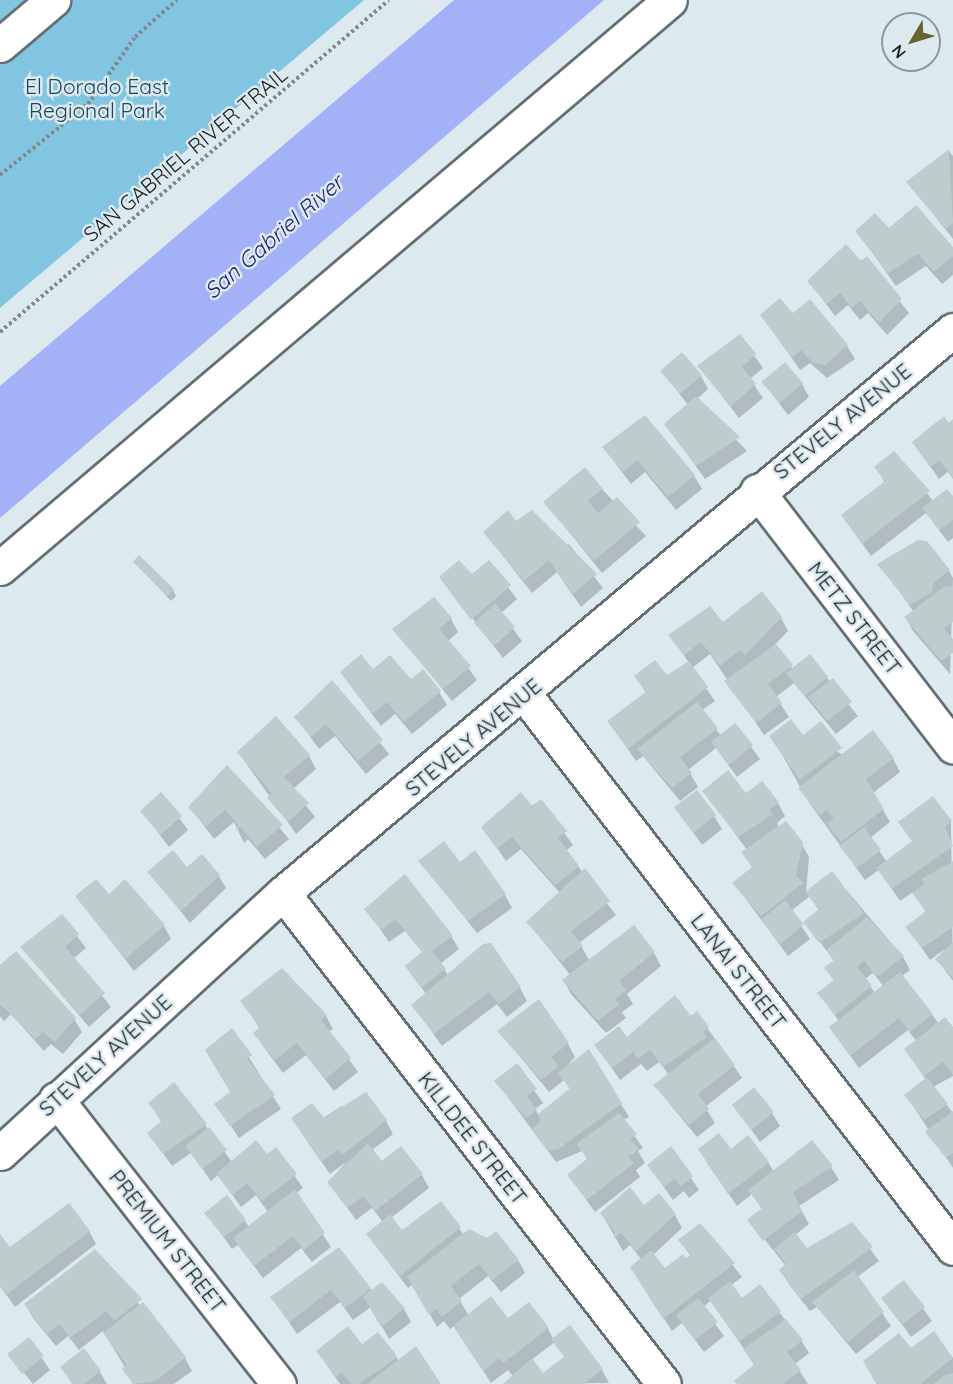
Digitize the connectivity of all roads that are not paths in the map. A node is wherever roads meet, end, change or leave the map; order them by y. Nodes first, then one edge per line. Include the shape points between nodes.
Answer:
1 (53, 0) edge
2 (670, 0) edge
3 (0, 45) edge
4 (953, 330) edge
5 (757, 491) junction
6 (0, 568) edge
7 (525, 695) junction
8 (953, 746) edge
9 (283, 893) junction
10 (56, 1099) junction
11 (0, 1153) edge
12 (953, 1248) edge
13 (279, 1384) edge
14 (664, 1384) edge

1 - 3 street
2 - 6 street
4 - 5 street, STEVELY AVENUE
5 - 7 street, STEVELY AVENUE
5 - 8 street, METZ STREET
7 - 9 street, STEVELY AVENUE
7 - 12 street, LANAI STREET
9 - 10 street, STEVELY AVENUE
9 - 14 street, KILLDEE STREET
10 - 11 street, STEVELY AVENUE
10 - 13 street, PREMIUM STREET

